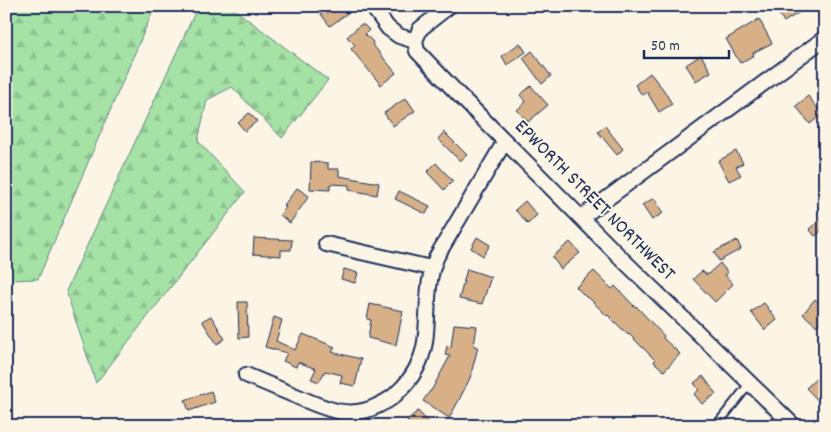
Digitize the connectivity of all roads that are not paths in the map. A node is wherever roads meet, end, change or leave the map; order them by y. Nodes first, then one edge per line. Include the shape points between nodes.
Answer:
1 (372, 6) edge
2 (449, 6) edge
3 (825, 38) edge
4 (415, 41) junction
5 (505, 141) junction
6 (582, 217) junction
7 (326, 244) dead end
8 (431, 268) junction
9 (246, 375) dead end
10 (750, 383) junction
11 (716, 426) edge
12 (794, 426) edge

1 - 4 street via 388,28
2 - 4 street via 420,29
3 - 6 street
4 - 5 street, EPWORTH STREET NORTHWEST via 417,51
5 - 6 street, EPWORTH STREET NORTHWEST
5 - 8 street
6 - 10 street, EPWORTH STREET NORTHWEST
7 - 8 street
8 - 9 street via 424,344 419,362 408,383 393,398 361,412 340,412 325,409
10 - 11 lane
10 - 12 street, EPWORTH STREET NORTHWEST

